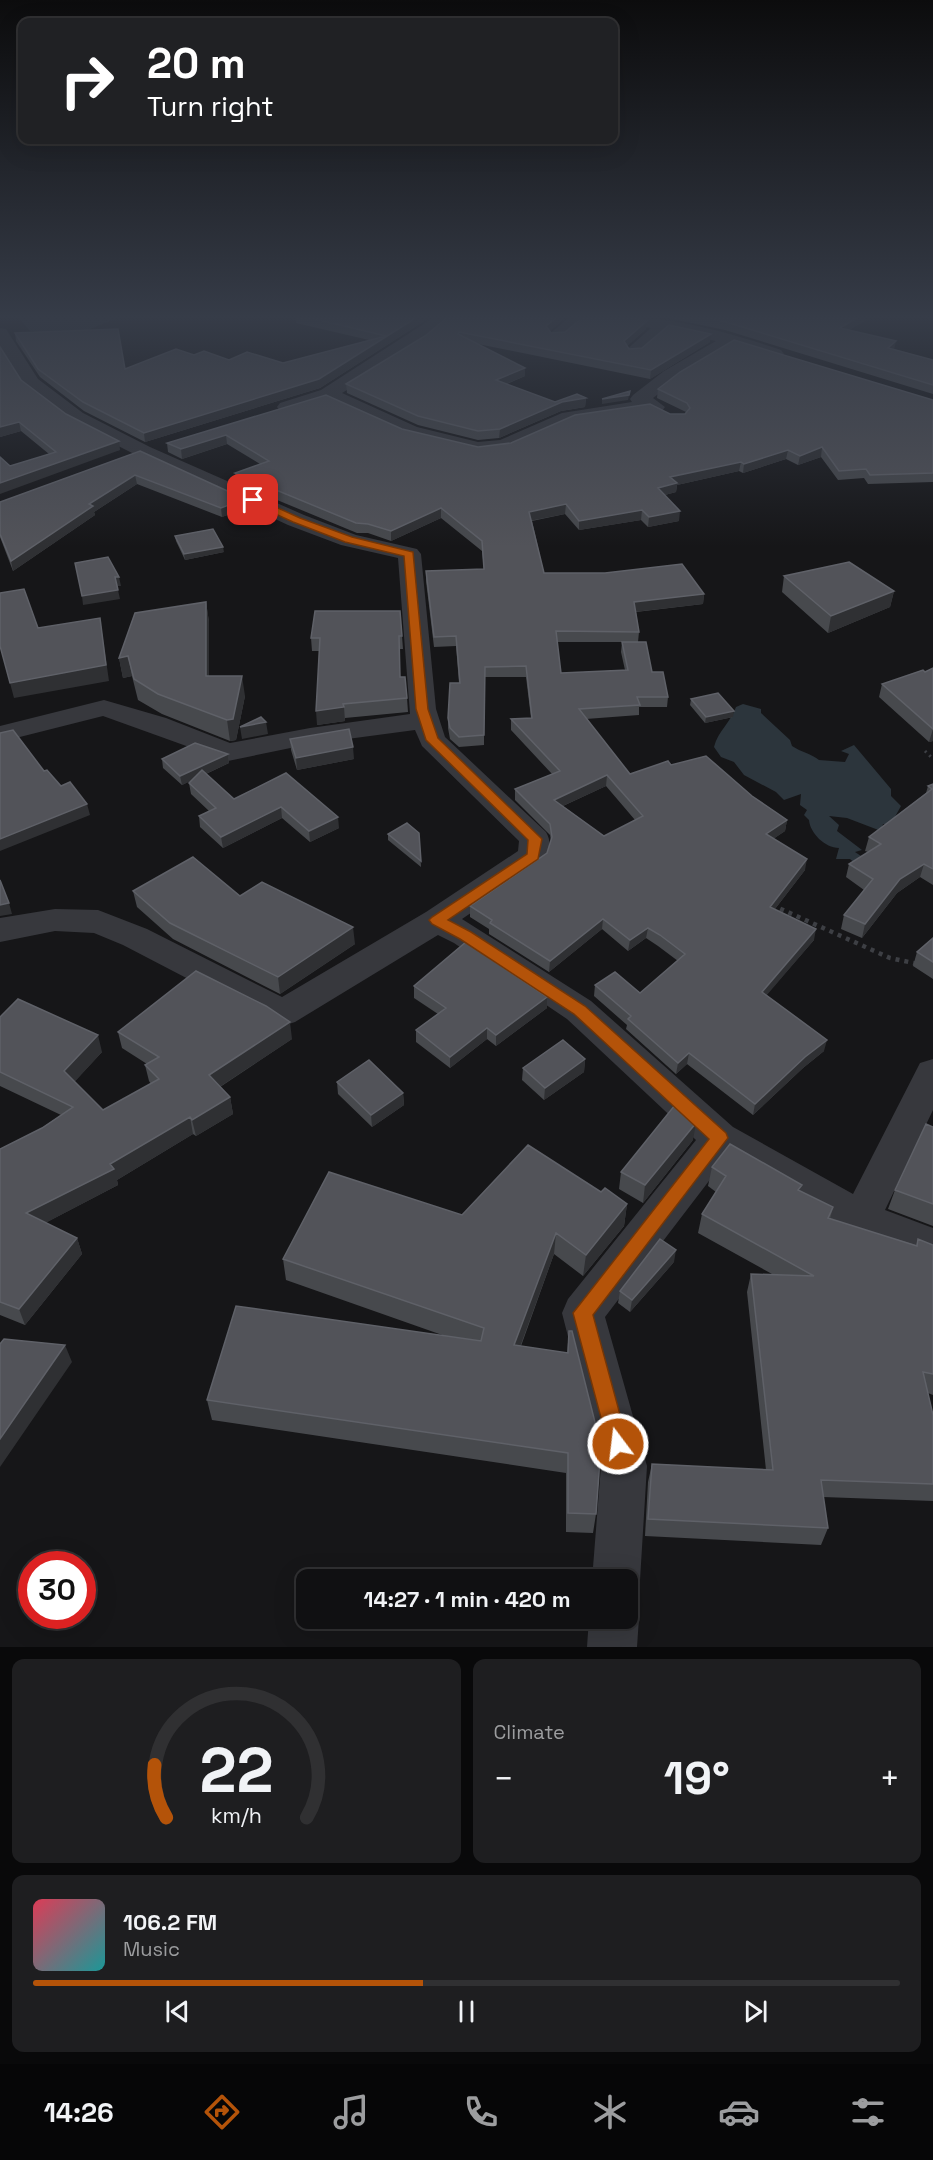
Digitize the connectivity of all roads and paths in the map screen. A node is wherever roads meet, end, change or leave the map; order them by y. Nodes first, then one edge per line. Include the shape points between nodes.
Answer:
1 (44, 393) edge
2 (648, 393) edge
3 (328, 394) joint
4 (274, 411) edge
5 (176, 441) edge
6 (133, 455) junction
7 (426, 720) junction
8 (0, 734) edge
9 (925, 751) dead end
10 (933, 759) edge
11 (762, 900) edge
12 (437, 920) junction
13 (0, 930) edge
14 (922, 965) edge
15 (933, 1073) edge
16 (720, 1138) junction
17 (861, 1218) junction
18 (933, 1246) edge
19 (617, 1569) edge
20 (613, 1629) edge
21 (612, 1647) edge

1 - 6 street
2 - 3 street via 640,399 660,409 569,417 503,446 478,448 410,432
3 - 4 street
5 - 6 street
6 - 7 street via 349,540 410,554
7 - 8 street via 228,752 104,708
7 - 12 street via 432,740 535,839 533,856
9 - 10 path
11 - 14 path via 890,957
12 - 13 street via 283,1012 98,922 55,920
12 - 16 street via 579,1010
15 - 17 street
16 - 17 street
16 - 19 street via 583,1313 624,1466
17 - 18 street
20 - 21 street

